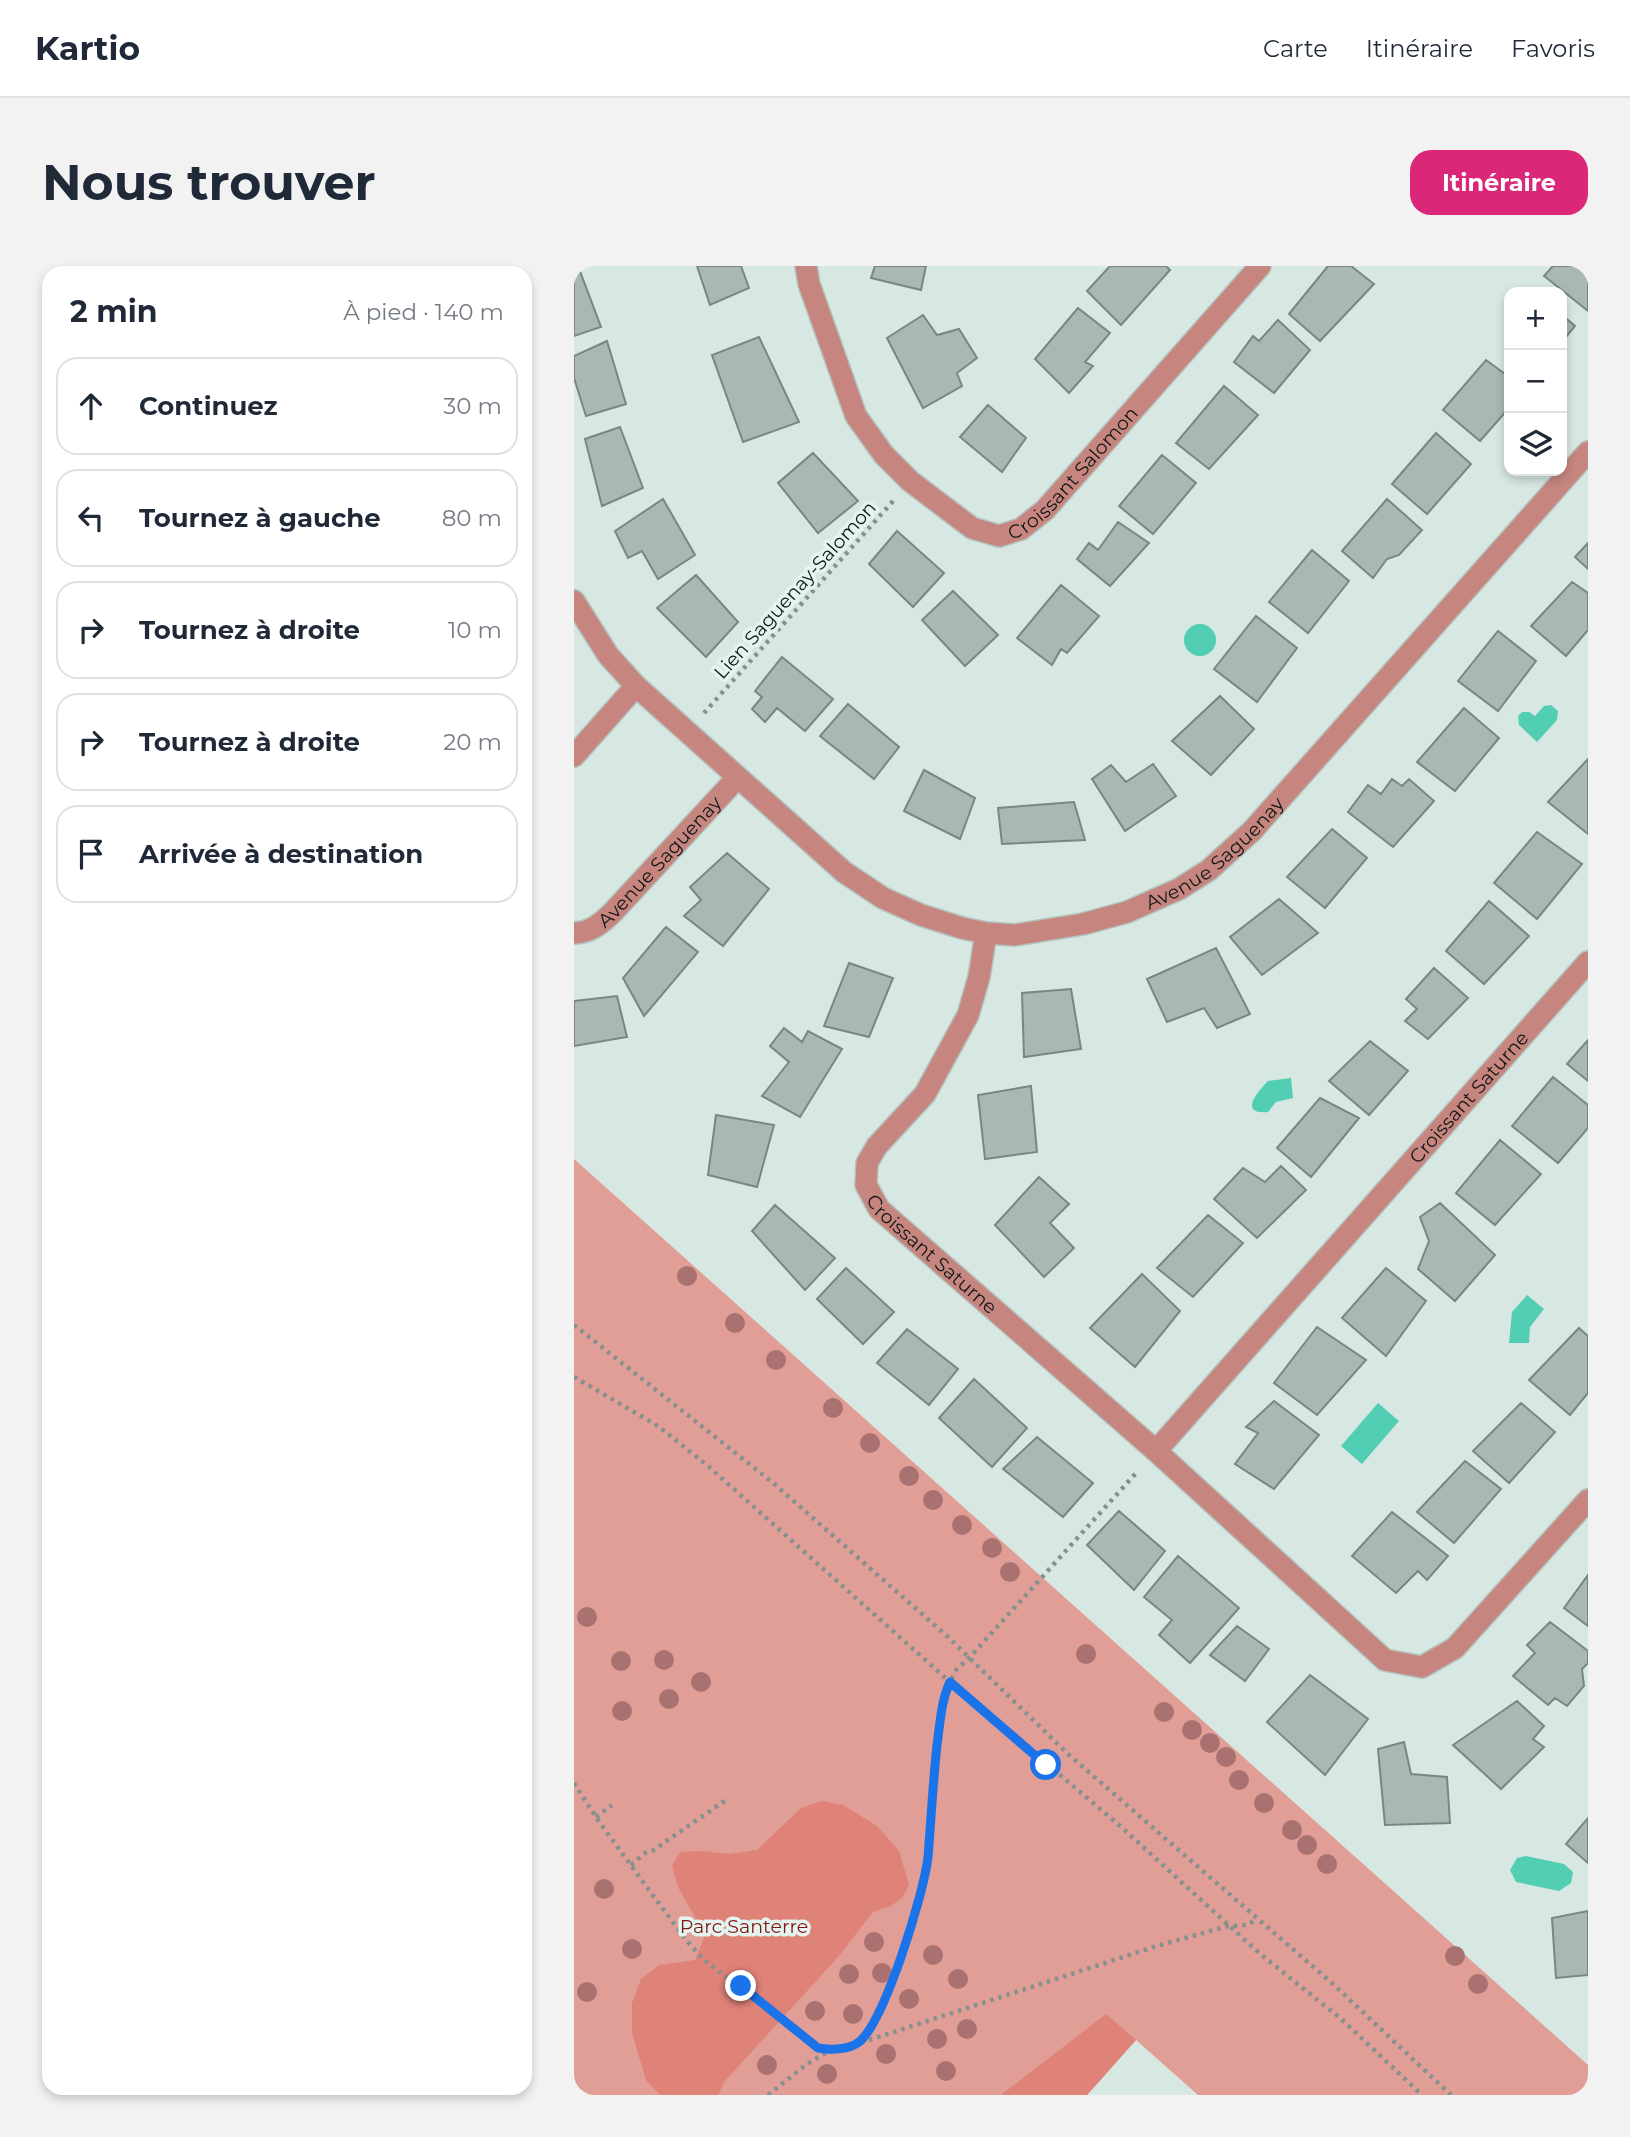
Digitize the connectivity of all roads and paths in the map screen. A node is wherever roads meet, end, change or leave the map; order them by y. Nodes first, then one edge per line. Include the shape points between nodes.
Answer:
1 (806, 266) edge
2 (1260, 266) edge
3 (1588, 452) edge
4 (910, 481) junction
5 (574, 601) edge
6 (636, 686) junction
7 (701, 717) dead end
8 (574, 756) edge
9 (737, 778) junction
10 (574, 933) edge
11 (986, 933) junction
12 (1588, 962) edge
13 (574, 1325) edge
14 (574, 1377) edge
15 (1156, 1451) junction
16 (1137, 1472) dead end
17 (1588, 1500) edge
18 (969, 1658) junction
19 (950, 1682) junction
20 (574, 1783) edge
21 (726, 1800) dead end
22 (612, 1805) dead end
23 (596, 1816) junction
24 (631, 1865) junction
25 (1257, 1919) junction
26 (1228, 1926) junction
27 (857, 2044) junction
28 (831, 2050) junction
29 (768, 2095) edge
30 (1422, 2095) edge
31 (1451, 2095) edge

1 - 4 street, Croissant Salomon via 808,284 856,415 884,455
2 - 4 street, Croissant Salomon via 1045,510 1021,529 999,536 972,528
3 - 11 street, Avenue Saguenay via 1252,831 1209,870 1128,912 1027,933
4 - 7 path, Lien Saguenay-Salomon
5 - 6 street, Avenue Saguenay via 608,655
6 - 8 street
6 - 9 street, Avenue Saguenay
9 - 10 street, Avenue Saguenay via 606,919
9 - 11 street, Avenue Saguenay via 844,872 883,898 921,915
11 - 15 street, Croissant Saturne via 968,1016 925,1094 877,1146 867,1163 866,1185 879,1209
12 - 15 street, Croissant Saturne
13 - 18 path via 772,1482
14 - 19 path via 658,1426 698,1458
15 - 17 street, Croissant Saturne via 1385,1660 1422,1667 1455,1648
16 - 18 path
18 - 19 path
18 - 25 path via 1068,1754
19 - 26 path
19 - 27 path via 940,1720 927,1861 890,1988 879,2014
20 - 23 path
21 - 24 path
22 - 23 path
23 - 24 path
24 - 28 path via 703,1959 818,2048
25 - 26 path
25 - 31 path
26 - 27 path
26 - 30 path via 1339,2017
27 - 28 path
28 - 29 path

